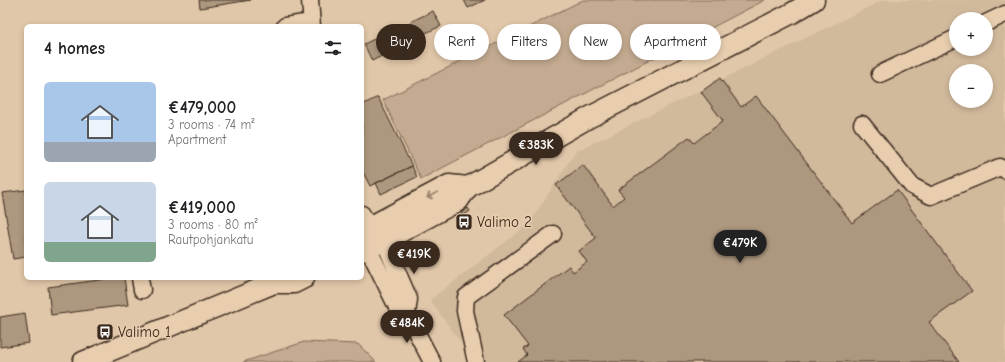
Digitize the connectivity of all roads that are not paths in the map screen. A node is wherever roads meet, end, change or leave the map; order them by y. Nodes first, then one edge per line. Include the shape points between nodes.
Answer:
1 (310, 0) edge
2 (814, 0) edge
3 (1005, 14) edge
4 (993, 20) edge
5 (312, 24) edge
6 (949, 41) edge
7 (880, 74) dead end
8 (862, 124) dead end
9 (1005, 170) edge
10 (553, 234) dead end
11 (368, 235) edge
12 (276, 280) edge
13 (299, 280) edge
14 (404, 306) junction
15 (83, 362) edge
16 (432, 362) edge
17 (476, 362) edge

1 - 5 street
2 - 11 main road via 588,118 468,187 449,185
3 - 4 street
6 - 7 street
8 - 9 street via 912,186 930,196 1000,167
10 - 17 street via 466,297 465,311
11 - 14 street via 379,270
11 - 14 street via 394,263
12 - 13 main road
12 - 15 main road
14 - 16 street

